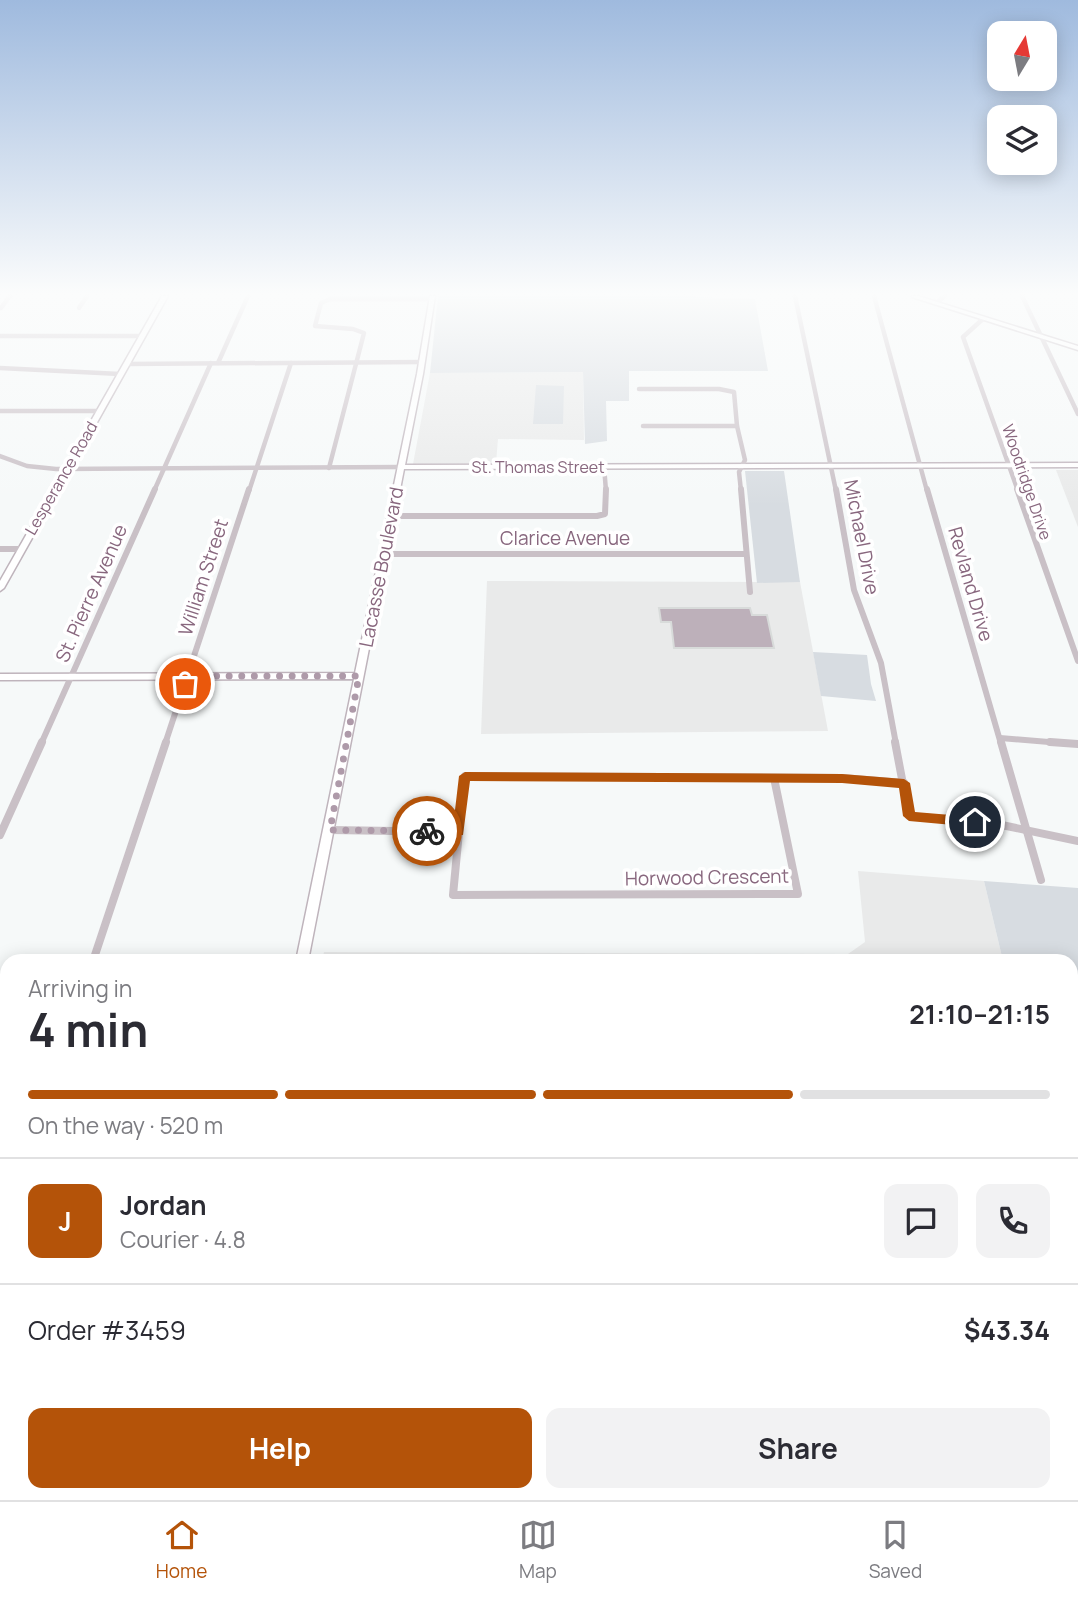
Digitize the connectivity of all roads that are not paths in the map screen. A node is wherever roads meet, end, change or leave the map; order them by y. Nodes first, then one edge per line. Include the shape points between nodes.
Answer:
1 (124, 366) edge
2 (213, 366) edge
3 (290, 366) edge
4 (354, 366) edge
5 (421, 366) edge
6 (810, 366) edge
7 (893, 366) edge
8 (973, 366) edge
9 (1055, 366) edge
10 (0, 368) edge
11 (120, 374) junction
12 (639, 389) dead end
13 (0, 411) edge
14 (100, 411) junction
15 (1078, 414) edge
16 (643, 426) dead end
17 (737, 426) junction
18 (0, 456) edge
19 (604, 466) junction
20 (742, 466) junction
21 (831, 466) junction
22 (920, 466) junction
23 (1008, 466) junction
24 (1078, 466) edge
25 (401, 467) junction
26 (256, 468) junction
27 (329, 468) junction
28 (68, 469) junction
29 (163, 469) junction
30 (391, 516) junction
31 (0, 549) edge
32 (21, 549) junction
33 (384, 554) junction
34 (745, 554) junction
35 (0, 587) edge
36 (750, 592) dead end
37 (1078, 661) edge
38 (71, 676) junction
39 (187, 676) junction
40 (359, 676) junction
41 (0, 677) edge
42 (1000, 738) junction
43 (1078, 744) edge
44 (775, 778) junction
45 (904, 783) junction
46 (1026, 829) junction
47 (330, 830) junction
48 (459, 832) junction
49 (0, 835) edge
50 (1078, 841) edge
51 (1041, 880) dead end
52 (95, 954) edge
53 (303, 954) edge

1 - 11 street, Lesperance Road
2 - 29 street, St. Pierre Avenue
3 - 26 street, William Street
4 - 27 street
5 - 25 street, Lacasse Boulevard
6 - 21 street, Michael Drive
7 - 22 street, Revland Drive
8 - 23 street, Woodridge Drive
9 - 15 street
10 - 11 street
11 - 14 street, Lesperance Road
12 - 17 street via 730,391 735,395
13 - 14 street
14 - 28 street, Lesperance Road
16 - 17 street
17 - 20 street via 745,460
18 - 28 street, St. Thomas Street via 27,466
19 - 20 street, St. Thomas Street
19 - 25 street, St. Thomas Street
19 - 30 street via 606,514
20 - 21 street, St. Thomas Street
20 - 34 street
21 - 22 street, St. Thomas Street
21 - 45 street, Michael Drive via 854,590 881,663
22 - 23 street, St. Thomas Street
22 - 42 street, Revland Drive
23 - 24 street, St. Thomas Street
23 - 37 street, Woodridge Drive
25 - 27 street, St. Thomas Street
25 - 30 street, Lacasse Boulevard
26 - 27 street, St. Thomas Street
26 - 29 street, St. Thomas Street
26 - 39 street, William Street
28 - 29 street, St. Thomas Street
28 - 32 street, Lesperance Road
29 - 38 street, St. Pierre Avenue
30 - 33 street, Lacasse Boulevard
31 - 32 street
32 - 35 street, Lesperance Road
33 - 34 street, Clarice Avenue
33 - 40 street, Lacasse Boulevard
34 - 36 street
38 - 39 street
38 - 41 street
38 - 49 street, St. Pierre Avenue
39 - 40 street
39 - 52 street, William Street
40 - 47 street, Lacasse Boulevard
42 - 43 street
42 - 46 street, Revland Drive
44 - 45 street
44 - 48 street, Horwood Crescent via 465,776
44 - 48 street, Horwood Crescent via 798,894 453,895
45 - 46 street, Michael Drive via 909,816
46 - 50 street
46 - 51 street, Revland Drive
47 - 48 street
47 - 53 street, Lacasse Boulevard

